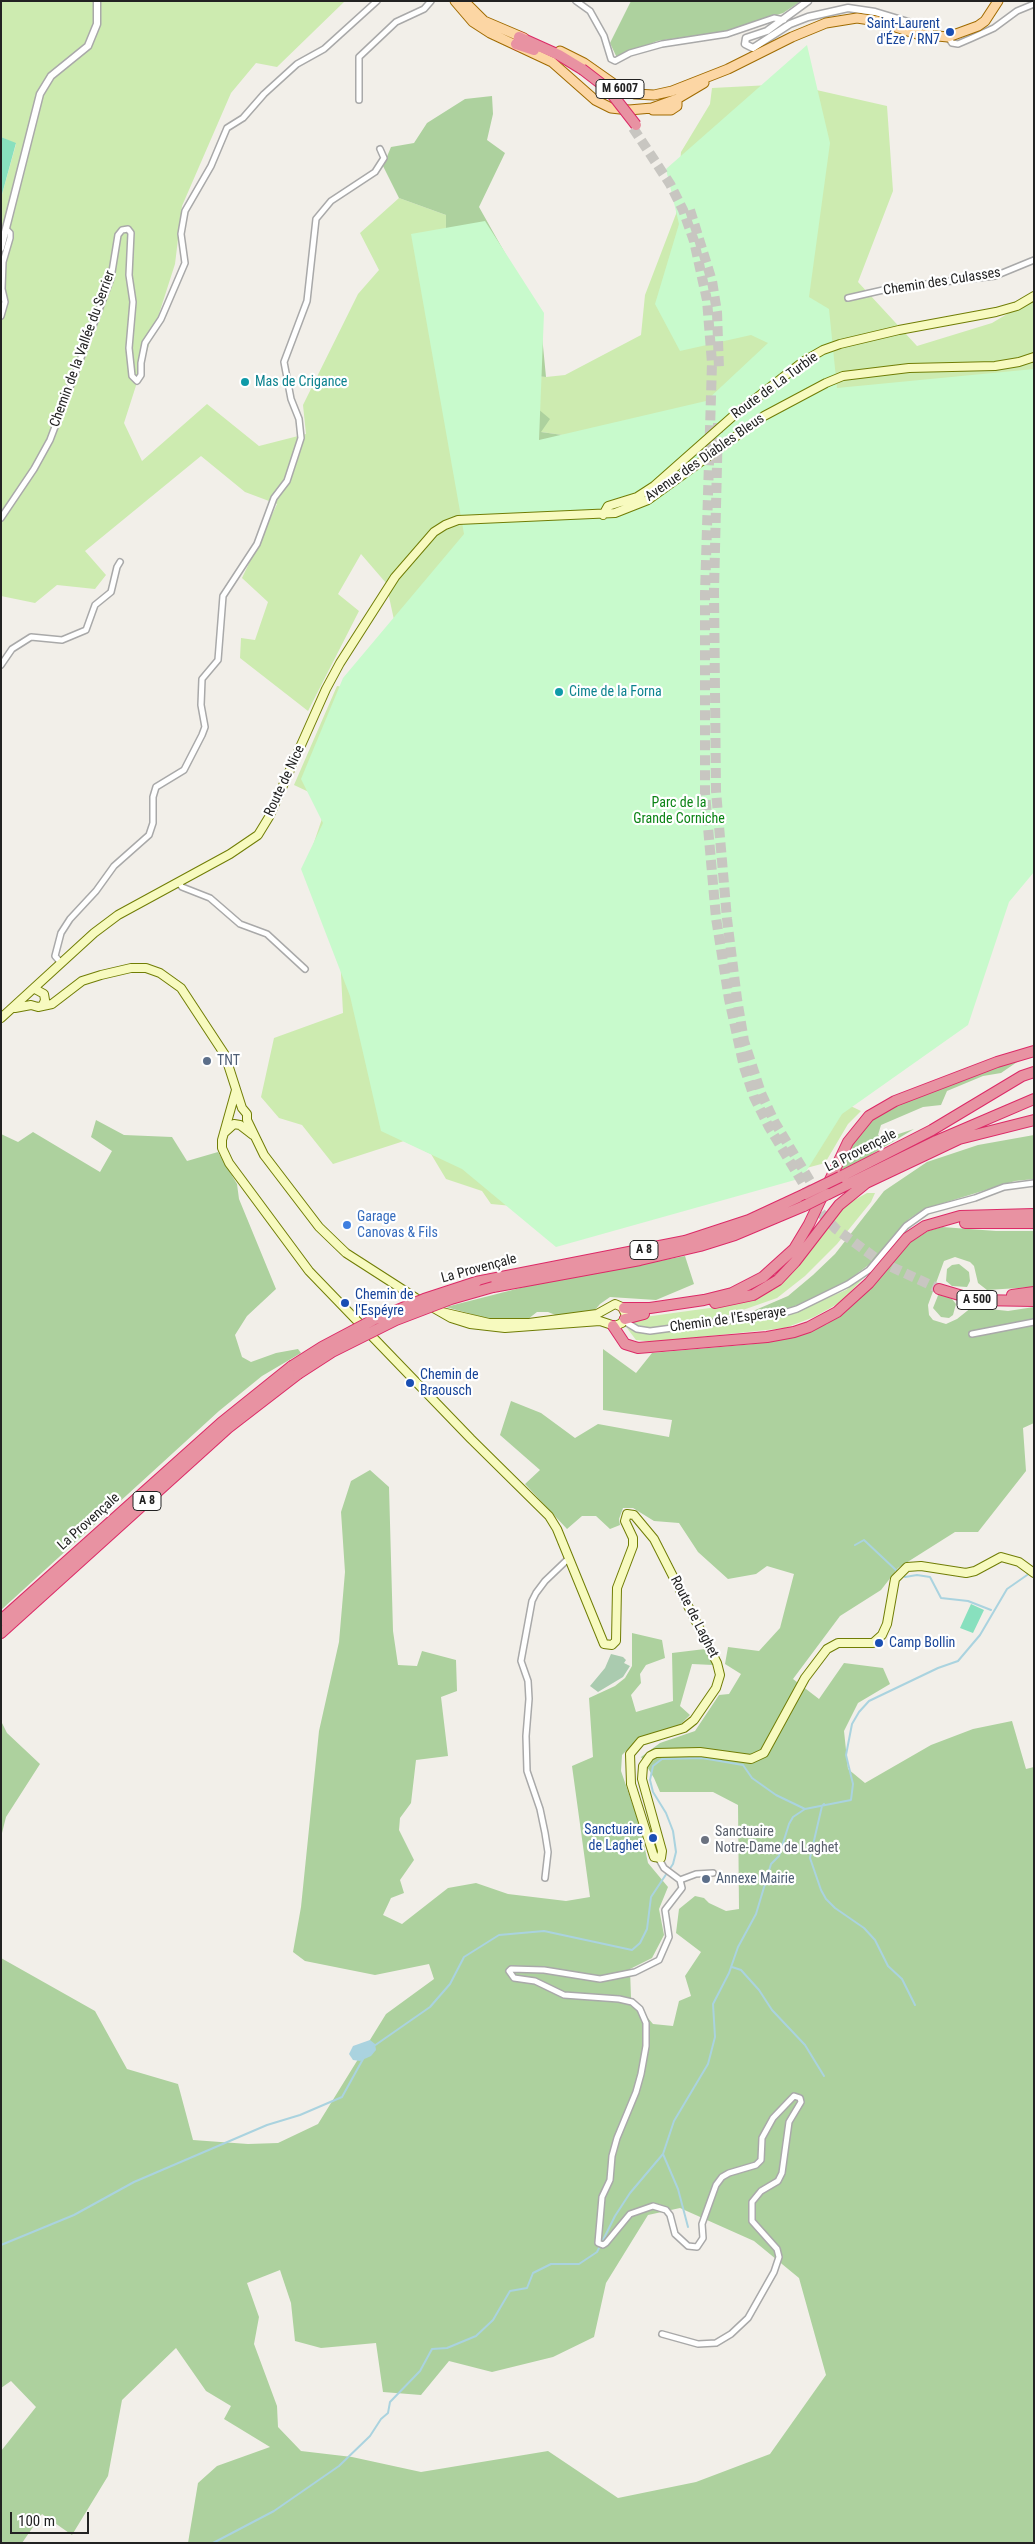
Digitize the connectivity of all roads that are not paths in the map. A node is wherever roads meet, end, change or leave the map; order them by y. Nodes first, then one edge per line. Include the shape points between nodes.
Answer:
1 (97, 1) edge
2 (377, 1) edge
3 (431, 1) edge
4 (455, 1) edge
5 (464, 1) edge
6 (576, 1) edge
7 (808, 1) edge
8 (998, 1) edge
9 (1034, 4) edge
10 (784, 20) junction
11 (929, 36) junction
12 (948, 37) junction
13 (518, 40) junction
14 (728, 69) junction
15 (662, 94) junction
16 (677, 99) junction
17 (359, 100) dead end
18 (635, 126) tunnel mouth
19 (380, 148) dead end
20 (7, 230) junction
21 (1, 248) edge
22 (1034, 260) edge
23 (2, 288) edge
24 (1034, 296) edge
25 (848, 298) dead end
26 (1, 316) edge
27 (1034, 357) edge
28 (603, 515) junction
29 (1, 518) edge
30 (458, 520) joint
31 (120, 562) dead end
32 (1, 665) edge
33 (178, 882) junction
34 (61, 963) junction
35 (305, 969) dead end
36 (46, 979) junction
37 (35, 990) junction
38 (28, 996) junction
39 (44, 998) junction
40 (31, 1005) junction
41 (13, 1008) junction
42 (1, 1018) edge
43 (1034, 1051) edge
44 (1034, 1072) edge
45 (236, 1090) junction
46 (1034, 1099) edge
47 (242, 1108) junction
48 (232, 1109) junction
49 (1034, 1120) edge
50 (238, 1121) junction
51 (1034, 1183) edge
52 (1034, 1214) edge
53 (937, 1221) junction
54 (1034, 1223) edge
55 (1034, 1292) edge
56 (1034, 1300) edge
57 (605, 1309) junction
58 (442, 1312) junction
59 (619, 1320) junction
60 (1034, 1322) edge
61 (972, 1334) dead end
62 (295, 1370) junction
63 (568, 1559) junction
64 (1032, 1572) edge
65 (1, 1620) edge
66 (1, 1633) edge
67 (659, 1859) junction
68 (713, 1873) dead end
69 (545, 1878) dead end
70 (680, 1880) junction
71 (662, 2334) dead end

1 - 20 street via 97,24 88,46 51,76 40,94
2 - 29 street, Chemin de la Vallée du Serrier via 324,49 297,64 243,118 228,128 185,211 181,234 185,263 161,319 145,343 141,375 137,381 132,376 130,348 133,302 129,275 131,233 128,229 118,235 111,278 50,440
3 - 17 street via 424,9 396,22 359,57
4 - 13 main road, M 6007 via 473,22 490,33
5 - 13 main road, M 6007 via 484,21
6 - 10 street via 590,11 614,62 630,53 662,44 727,34 774,18
7 - 10 street
8 - 12 main road, M 6007 via 985,21
9 - 12 street via 1017,11 994,28 958,44 952,43
10 - 11 street via 767,31 746,38 745,44 753,48 790,24 848,8 875,12 928,28
11 - 12 main road, M 6007
11 - 14 main road, M 6007 via 905,32 877,21 849,18 814,27
13 - 15 main road, M 6007 via 565,53 626,92
13 - 16 main road, M 6007 via 552,62 604,105 642,110
13 - 18 highway, bridge via 559,55 608,89
14 - 15 main road, M 6007
14 - 16 main road, M 6007
15 - 16 main road, M 6007
19 - 34 street via 384,158 375,172 331,201 316,219 307,301 284,362 302,433 287,481 274,498 257,544 223,596 218,660 202,679 201,705 205,727 202,735 184,770 156,787 149,835 114,866 70,919 61,934 55,956
20 - 21 street
20 - 23 street via 10,238 3,262
22 - 25 street, Chemin des Culasses via 995,276 892,288
23 - 26 street via 5,302
24 - 28 main road, Route de La Turbie via 1017,306 996,312 890,332 823,350 732,417 654,486 631,499 608,506
27 - 28 main road, Avenue des Diables Bleus via 995,366 864,372 835,380 764,416 636,507
28 - 30 main road, Avenue des Diables Bleus
30 - 33 main road, Route de Nice via 434,532 396,577 367,620 326,689 263,828 246,844
31 - 32 street via 110,592 95,605 86,630 62,640 31,637 12,649
33 - 34 main road, Route de Nice via 118,915
33 - 35 street via 182,887 210,898 240,924 267,934
34 - 36 main road, Route de Nice
36 - 37 main road, Route de Nice
36 - 39 main road
37 - 38 main road, Route de Nice
37 - 39 main road
38 - 40 main road
38 - 41 main road
39 - 40 main road via 38,1007
39 - 45 main road via 60,999 82,981 131,968 146,968 160,973 181,988 211,1033 230,1067
40 - 41 main road
41 - 42 main road
43 - 59 highway via 895,1101 869,1116 848,1142 794,1249 764,1277 732,1292 650,1308
44 - 62 highway, La Provençale / A 8, bridge via 932,1130 749,1220 699,1237 476,1282 424,1299 373,1320 322,1347
45 - 47 main road
45 - 48 main road
46 - 62 highway, La Provençale / A 8, bridge via 936,1140 804,1206 735,1235 691,1249 451,1299 396,1320
47 - 48 main road
47 - 50 main road via 246,1112
48 - 50 main road
49 - 59 highway via 953,1142 861,1186 839,1205 789,1270 760,1291 731,1301
50 - 58 main road via 254,1136 272,1166 332,1241
50 - 63 main road, Route de Laghet via 223,1135 224,1155 247,1189 309,1271 549,1516
51 - 59 street, Chemin de l'Esperaye via 1004,1187 927,1212 906,1226 869,1270 797,1309 650,1330 637,1329
52 - 53 highway via 960,1216
53 - 54 highway
53 - 59 highway via 907,1238 860,1292 837,1312 809,1327 768,1337 644,1348 626,1336
55 - 56 highway, A 500 via 982,1295 940,1287 976,1300
57 - 58 main road via 590,1315 508,1324
57 - 59 main road
57 - 59 main road via 615,1304
58 - 59 main road via 463,1322 499,1328
60 - 61 street
62 - 65 highway, La Provençale / A 8 via 220,1422
62 - 66 highway, La Provençale / A 8
63 - 67 main road, Route de Laghet via 602,1642 612,1645 617,1637 617,1588 634,1542 625,1518 627,1514 634,1515 654,1539 720,1669 716,1688 694,1720 684,1728 641,1742 630,1754 630,1784 651,1842 652,1854
63 - 69 street via 536,1592 521,1661 528,1681 529,1699 527,1772 545,1833 548,1852
64 - 67 main road via 1012,1559 1001,1558 970,1573 916,1566 899,1573 882,1635 873,1643 838,1643 827,1649 805,1678 764,1752 750,1759 700,1752 656,1753 646,1759 642,1779 662,1850
67 - 70 street via 664,1868
68 - 70 street via 696,1874
70 - 71 street via 680,1892 665,1910 669,1937 659,1960 635,1972 600,1980 544,1970 509,1971 514,1978 535,1981 564,1995 632,2002 640,2009 646,2023 641,2074 612,2156 610,2180 602,2197 598,2243 603,2245 630,2214 653,2206 666,2210 675,2234 688,2246 697,2247 703,2238 702,2224 716,2185 729,2172 756,2165 761,2160 762,2138 773,2118 794,2096 800,2098 801,2102 789,2122 782,2173 778,2181 761,2191 752,2202 752,2221 777,2249 779,2257 748,2318 716,2343 698,2344

